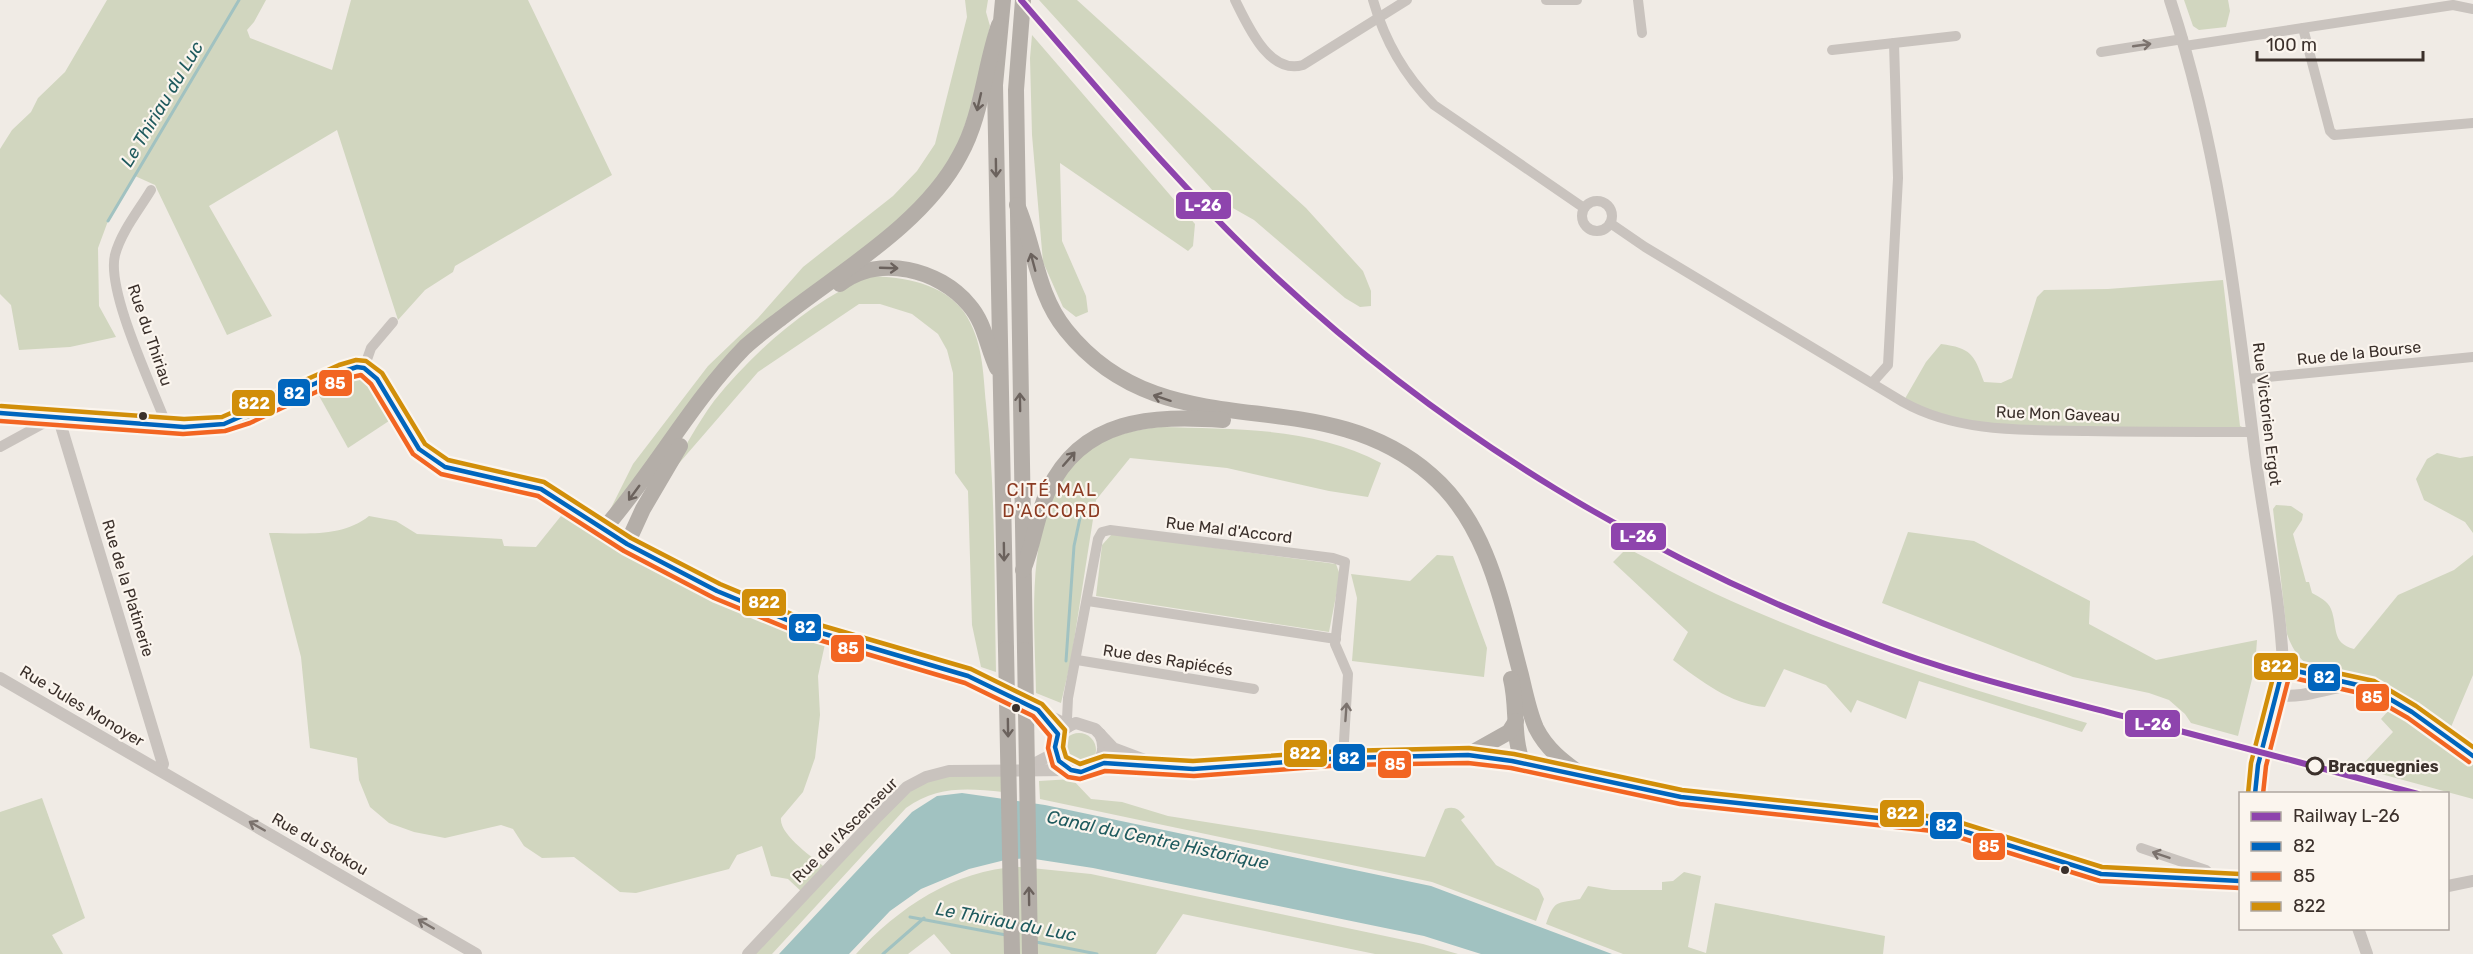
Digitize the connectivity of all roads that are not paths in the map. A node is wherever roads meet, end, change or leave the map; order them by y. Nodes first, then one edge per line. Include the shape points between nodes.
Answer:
1 (1003, 0) edge
2 (1023, 0) edge
3 (1235, 0) edge
4 (1372, 0) edge
5 (1407, 0) edge
6 (1546, 0) edge
7 (1577, 0) edge
8 (1638, 0) edge
9 (2170, 0) edge
10 (2473, 9) edge
11 (1378, 20) junction
12 (999, 25) junction
13 (2303, 28) junction
14 (1642, 33) dead end
15 (1956, 36) dead end
16 (2184, 42) junction
17 (1894, 43) junction
18 (1832, 50) dead end
19 (2101, 51) dead end
20 (2473, 123) edge
21 (152, 190) dead end
22 (1017, 204) junction
23 (1584, 208) junction
24 (1610, 222) junction
25 (393, 322) dead end
26 (2473, 357) edge
27 (364, 368) junction
28 (999, 375) junction
29 (2247, 379) junction
30 (1872, 382) junction
31 (0, 413) edge
32 (58, 416) junction
33 (167, 426) junction
34 (2253, 432) junction
35 (0, 447) edge
36 (603, 530) junction
37 (627, 544) junction
38 (1023, 570) junction
39 (1088, 601) junction
40 (1336, 639) junction
41 (1077, 660) junction
42 (2283, 668) junction
43 (0, 678) edge
44 (2355, 685) junction
45 (1254, 689) dead end
46 (2279, 695) junction
47 (1068, 698) junction
48 (1038, 710) junction
49 (1516, 720) junction
50 (1072, 725) junction
51 (1536, 727) junction
52 (1100, 734) junction
53 (1056, 742) junction
54 (1468, 755) junction
55 (2473, 756) edge
56 (1343, 758) junction
57 (146, 764) joint
58 (1523, 764) junction
59 (1171, 768) junction
60 (160, 770) junction
61 (1023, 770) junction
62 (1071, 770) junction
63 (1087, 771) junction
64 (1583, 776) junction
65 (2255, 792) edge
66 (2141, 848) dead end
67 (2217, 881) junction
68 (2239, 881) edge
69 (2473, 881) edge
70 (2449, 886) edge
71 (2359, 930) edge
72 (476, 954) edge
73 (748, 954) edge
74 (1012, 954) edge
75 (1030, 954) edge
76 (2367, 954) edge

1 - 12 highway
2 - 22 highway via 1018,45
3 - 11 street via 1266,52 1284,67 1302,65
4 - 11 street
5 - 11 street
6 - 7 street
8 - 14 street
9 - 16 street, Rue Victorien Ergot
10 - 13 street via 2453,5
11 - 23 street via 1407,72 1434,105
12 -> 28 highway via 995,97
12 -> 36 highway via 970,135 941,186 903,225 748,345 711,386
13 - 16 street
13 - 20 street via 2334,135
15 - 17 street
19 -> 16 street
16 - 29 street, Rue Victorien Ergot via 2223,207
17 - 18 street
17 - 30 street via 1898,178 1888,365
21 - 33 street, Rue du Thiriau via 121,240 114,269 124,315
38 -> 22 highway
51 -> 22 highway via 1488,560 1462,511 1433,476 1395,448 1346,428 1173,402 1142,391 1110,372 1065,330 1051,306 1038,279 1027,227
23 - 24 street via 1592,202 1602,202 1610,208
23 - 24 street via 1583,222 1590,229 1604,229
24 - 30 street, Rue Mon Gaveau via 1645,247
25 - 27 street via 371,348
26 - 29 street, Rue de la Bourse
27 - 33 street via 341,372 224,424
27 - 36 street via 377,379 404,427 430,458 445,467 541,489
37 -> 28 highway via 675,455 718,391 753,352 848,277 871,268 890,267 945,284 970,305 979,320
28 -> 74 highway, bridge
29 - 34 street, Rue Victorien Ergot
30 - 34 street, Rue Mon Gaveau via 1914,408 1975,426
31 - 32 street
32 - 33 street
32 - 35 street
32 - 60 street, Rue de la Platinerie via 163,764
34 - 42 street, Rue Victorien Ergot
36 - 37 street
37 - 48 street via 792,623 956,672
38 -> 49 highway via 1048,491 1060,471 1077,451 1115,428 1178,417 1268,424 1343,437 1366,445 1423,481 1466,538 1488,590 1515,696
75 -> 38 highway, bridge
39 - 40 street
39 - 40 street, Rue Mal d'Accord via 1101,532 1110,530 1333,558 1345,562
39 - 41 street, Rue Mal d'Accord
56 -> 40 street, Rue Mal d'Accord via 1348,674 1336,650
41 - 45 street, Rue des Rapiécés
41 - 47 street, Rue Mal d'Accord
42 - 44 street
42 - 46 street, Rue Victorien Ergot
43 - 57 street, Rue Jules Monoyer
44 - 46 street via 2295,697
44 - 55 street via 2388,696
46 - 65 street, Rue Victorien Ergot via 2258,768
47 - 48 street via 1059,710
47 - 50 street
48 - 50 street
48 - 53 street via 1055,727
49 - 54 highway via 1509,732
49 - 58 highway via 1518,752
50 - 52 street via 1089,725
50 - 53 street
51 - 58 highway
51 - 64 highway via 1562,762
52 - 59 street via 1126,755
52 - 63 street via 1103,756
53 - 61 street, Rue de l'Ascenseur via 1049,756
53 - 62 street via 1059,761
54 - 56 street
54 - 58 street
56 - 59 street
57 - 60 street, Rue du Stokou
58 - 64 street
59 - 63 street via 1104,764
72 -> 60 street, Rue du Stokou
61 - 62 street, Rue de l'Ascenseur
61 - 73 street, Rue de l'Ascenseur via 949,771 926,777 908,788
62 - 63 street
64 - 67 street via 1681,797 1944,825 2101,874
67 -> 66 street via 2206,870
67 - 68 street
69 - 70 street
71 - 76 street

